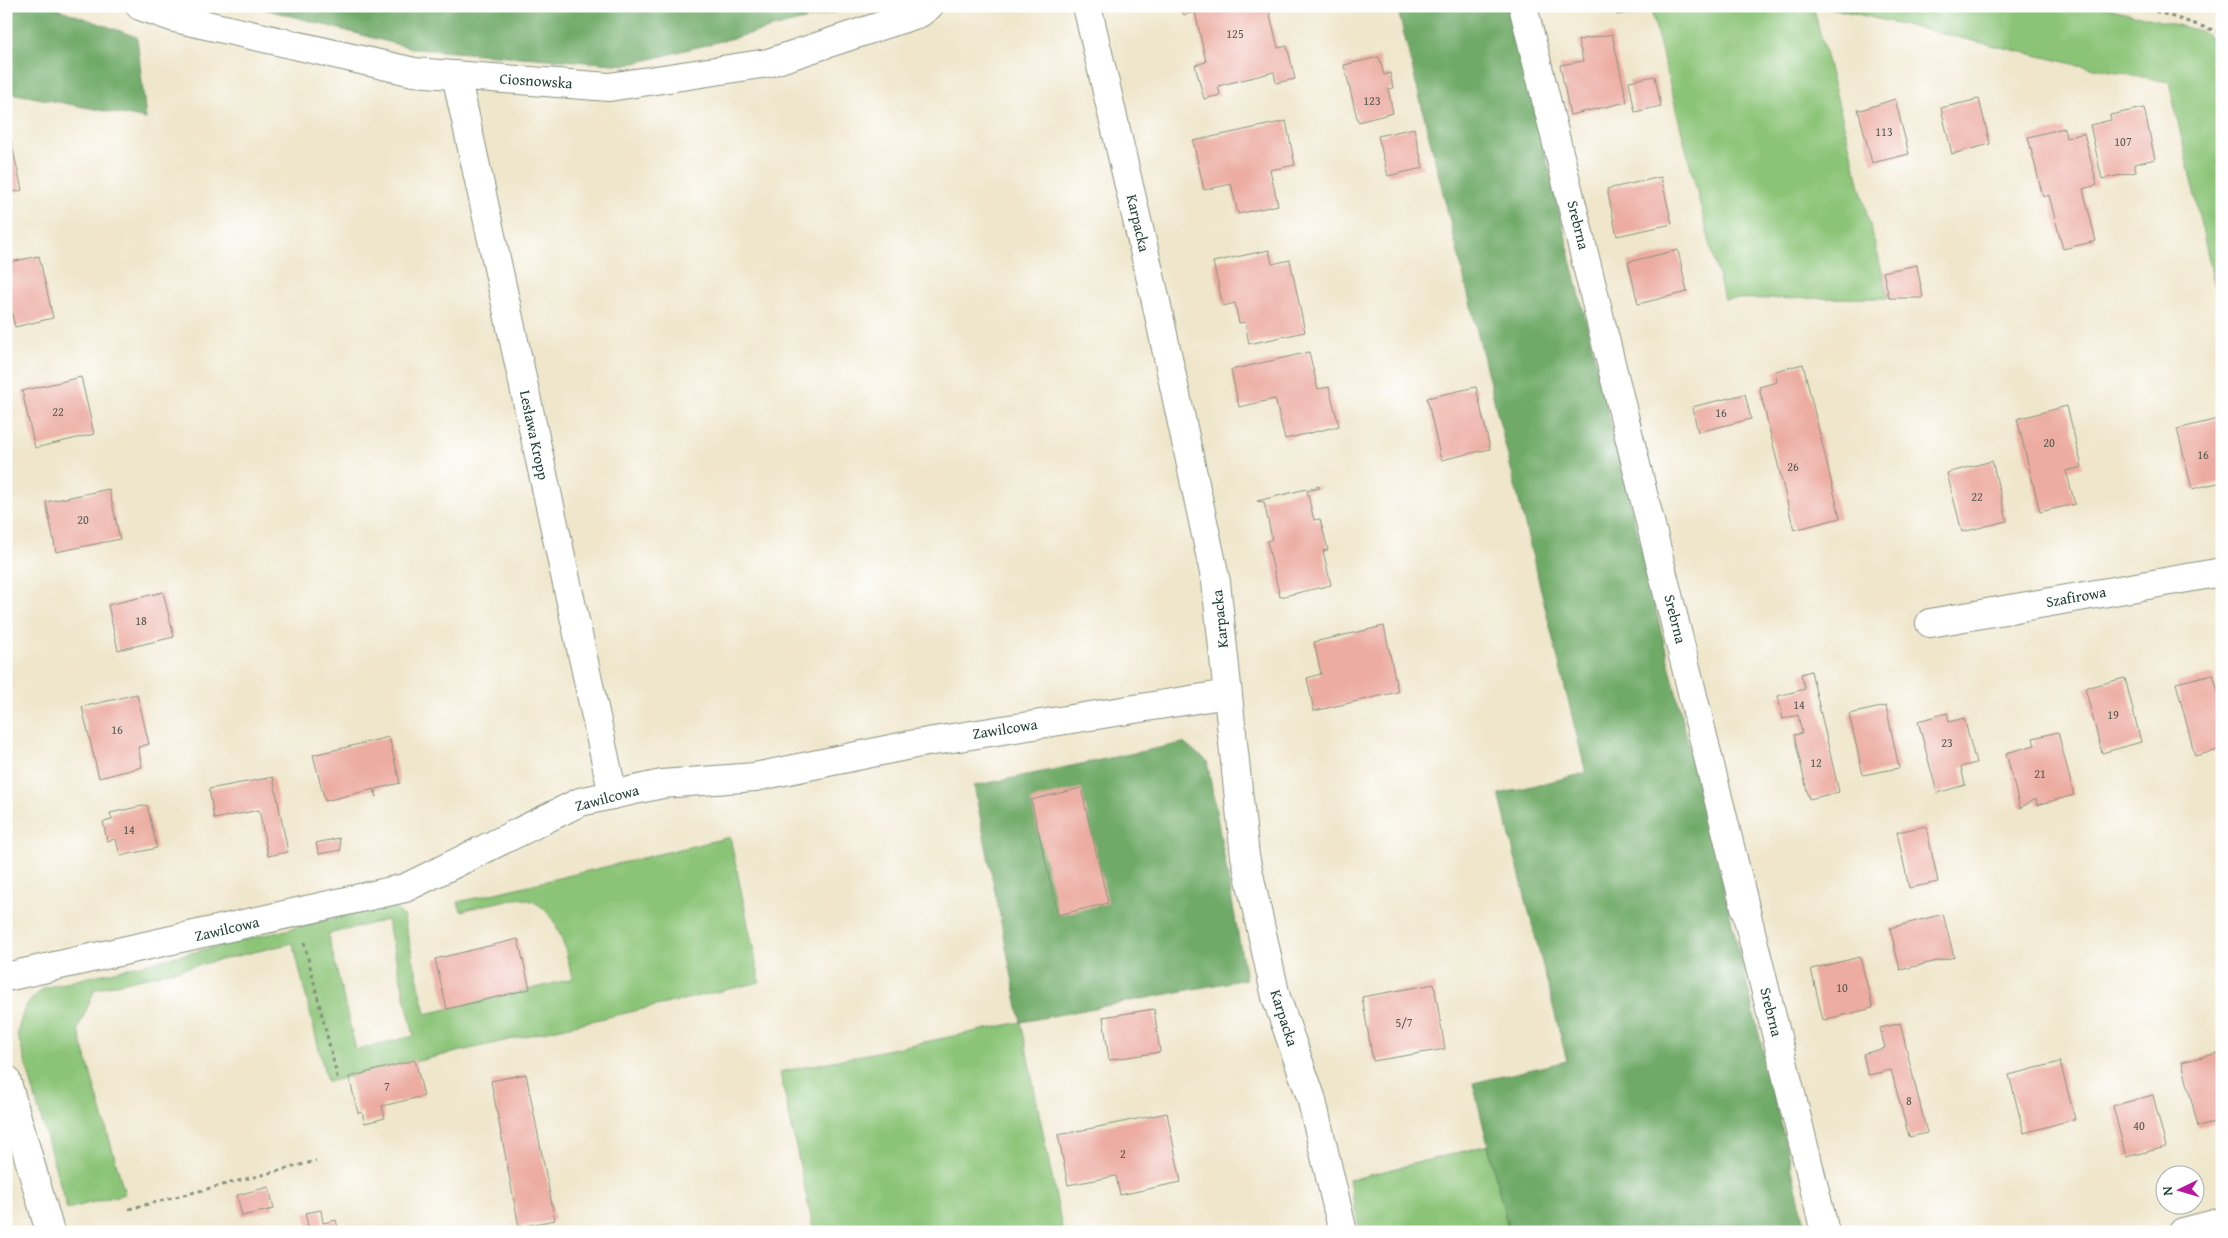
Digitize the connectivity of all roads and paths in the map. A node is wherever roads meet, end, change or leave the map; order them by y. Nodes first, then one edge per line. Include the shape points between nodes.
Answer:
1 (140, 6) edge
2 (929, 6) edge
3 (1087, 6) edge
4 (1523, 6) edge
5 (2140, 6) edge
6 (2222, 33) edge
7 (456, 75) junction
8 (2222, 572) edge
9 (1930, 623) dead end
10 (1228, 694) junction
11 (613, 795) junction
12 (296, 914) junction
13 (6, 977) edge
14 (6, 1079) edge
15 (338, 1080) dead end
16 (316, 1161) dead end
17 (129, 1209) dead end
18 (2222, 1222) edge
19 (50, 1232) edge
20 (1342, 1232) edge
21 (1825, 1232) edge
22 (2183, 1232) edge

1 - 7 street, Ciosnowska via 174,18 414,72
2 - 7 street, Ciosnowska via 920,13 768,63 609,87
3 - 10 street, Karpacka via 1155,297 1216,582
4 - 21 street, Srebrna
5 - 6 path
7 - 11 street, Lesława Kropp
8 - 9 street, Szafirowa
10 - 11 street, Zawilcowa via 916,744 754,777 662,784
10 - 20 street, Karpacka via 1245,856 1276,997 1311,1097
11 - 12 street, Zawilcowa via 580,802 405,888
12 - 13 street, Zawilcowa
12 - 15 path
14 - 19 street
16 - 17 path
18 - 22 street

